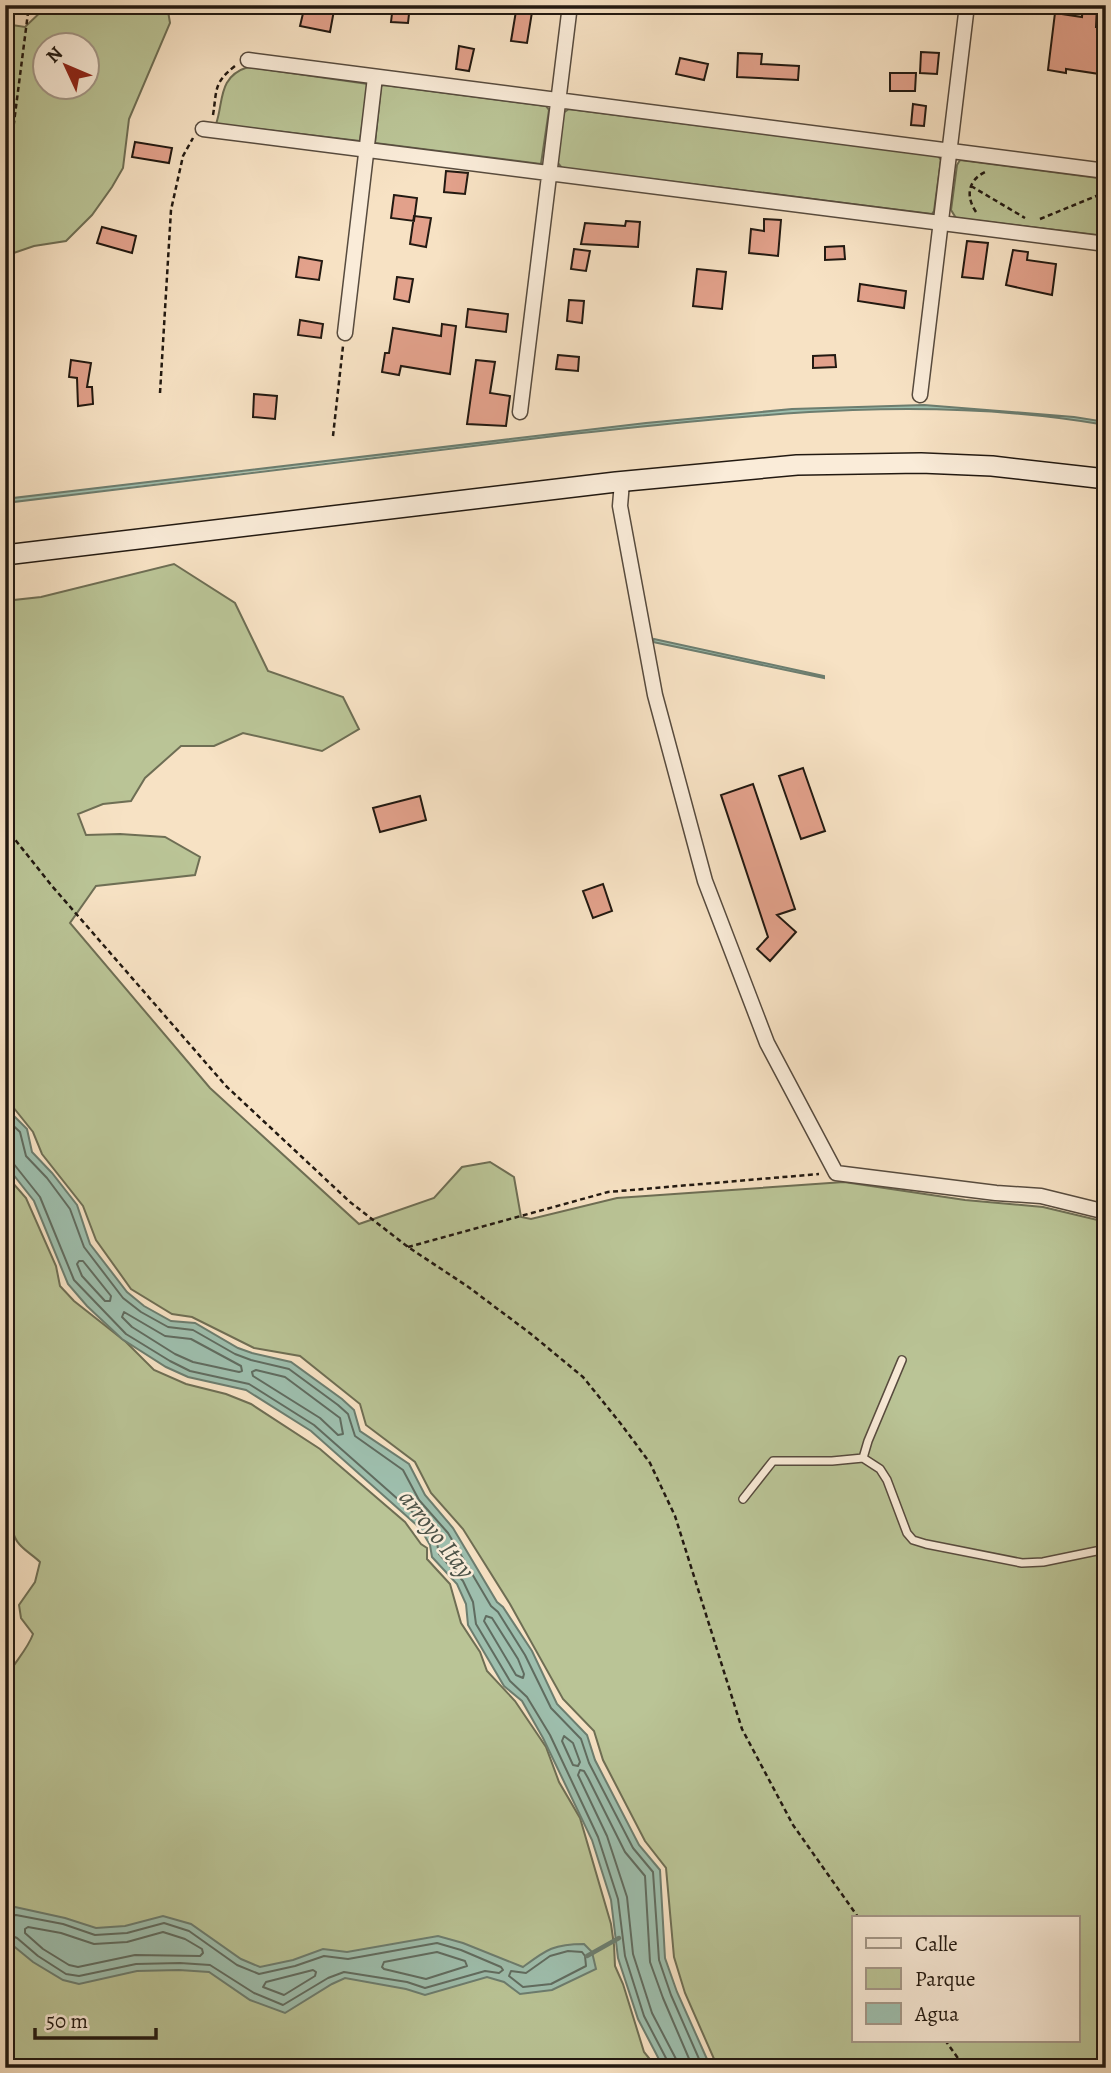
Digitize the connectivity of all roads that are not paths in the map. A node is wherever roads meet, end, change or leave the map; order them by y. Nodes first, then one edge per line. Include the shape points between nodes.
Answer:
1 (570, 5) edge
2 (967, 5) edge
3 (247, 60) road end
4 (375, 77) junction
5 (558, 101) junction
6 (203, 129) road end
7 (366, 150) junction
8 (950, 151) junction
9 (1106, 171) edge
10 (548, 174) junction
11 (941, 223) junction
12 (1106, 244) edge
13 (345, 332) road end
14 (920, 394) dead end
15 (520, 412) dead end
16 (1106, 479) edge
17 (622, 482) junction
18 (5, 555) edge
19 (1106, 1212) edge
20 (902, 1360) dead end
21 (863, 1458) junction
22 (743, 1499) dead end
23 (1106, 1549) edge

1 - 5 street
2 - 8 street
3 - 4 street
4 - 5 street
4 - 7 street
5 - 8 street
5 - 10 street
6 - 7 street
7 - 10 street
7 - 13 street
8 - 9 street
8 - 11 street
10 - 11 street
10 - 15 street
11 - 12 street
11 - 14 street
16 - 17 street via 921,463 797,465
17 - 18 street
17 - 19 street via 620,506 655,695 705,881 767,1043 836,1173 1041,1196
20 - 21 lane
21 - 22 lane via 772,1461
21 - 23 lane via 887,1480 913,1540 1022,1563

